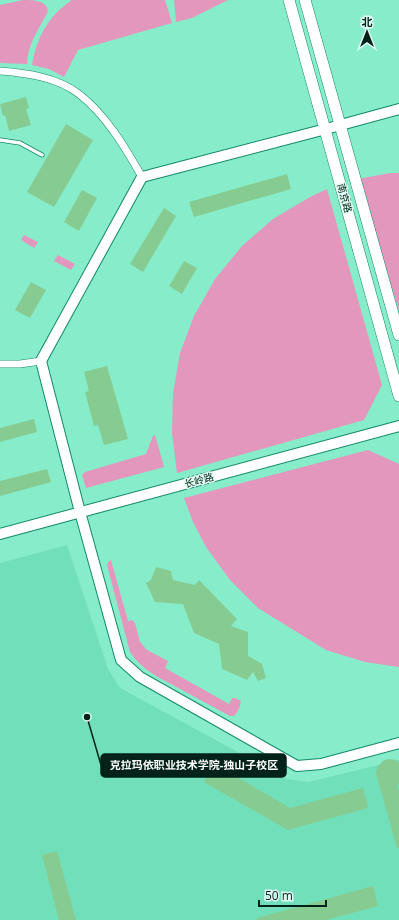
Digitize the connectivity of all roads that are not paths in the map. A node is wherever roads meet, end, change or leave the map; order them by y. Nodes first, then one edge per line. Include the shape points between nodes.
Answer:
1 (290, 0) edge
2 (305, 0) edge
3 (0, 72) edge
4 (399, 109) edge
5 (340, 125) junction
6 (326, 129) junction
7 (0, 140) edge
8 (42, 155) dead end
9 (142, 177) junction
10 (399, 336) edge
11 (40, 361) junction
12 (0, 364) edge
13 (399, 396) edge
14 (399, 426) edge
15 (80, 512) junction
16 (0, 534) edge
17 (399, 743) edge

1 - 6 main road, 南京路
2 - 5 main road, 南京路
3 - 9 street via 21,73 60,83 78,93 112,129
4 - 5 street
5 - 6 street
5 - 10 main road, 南京路
6 - 9 street
6 - 13 main road, 南京路
7 - 8 lane via 20,143
9 - 11 street
11 - 12 street
11 - 15 street
14 - 15 street, 长岭路
15 - 16 street, 长岭路
15 - 17 street via 121,660 140,677 297,766 321,764

